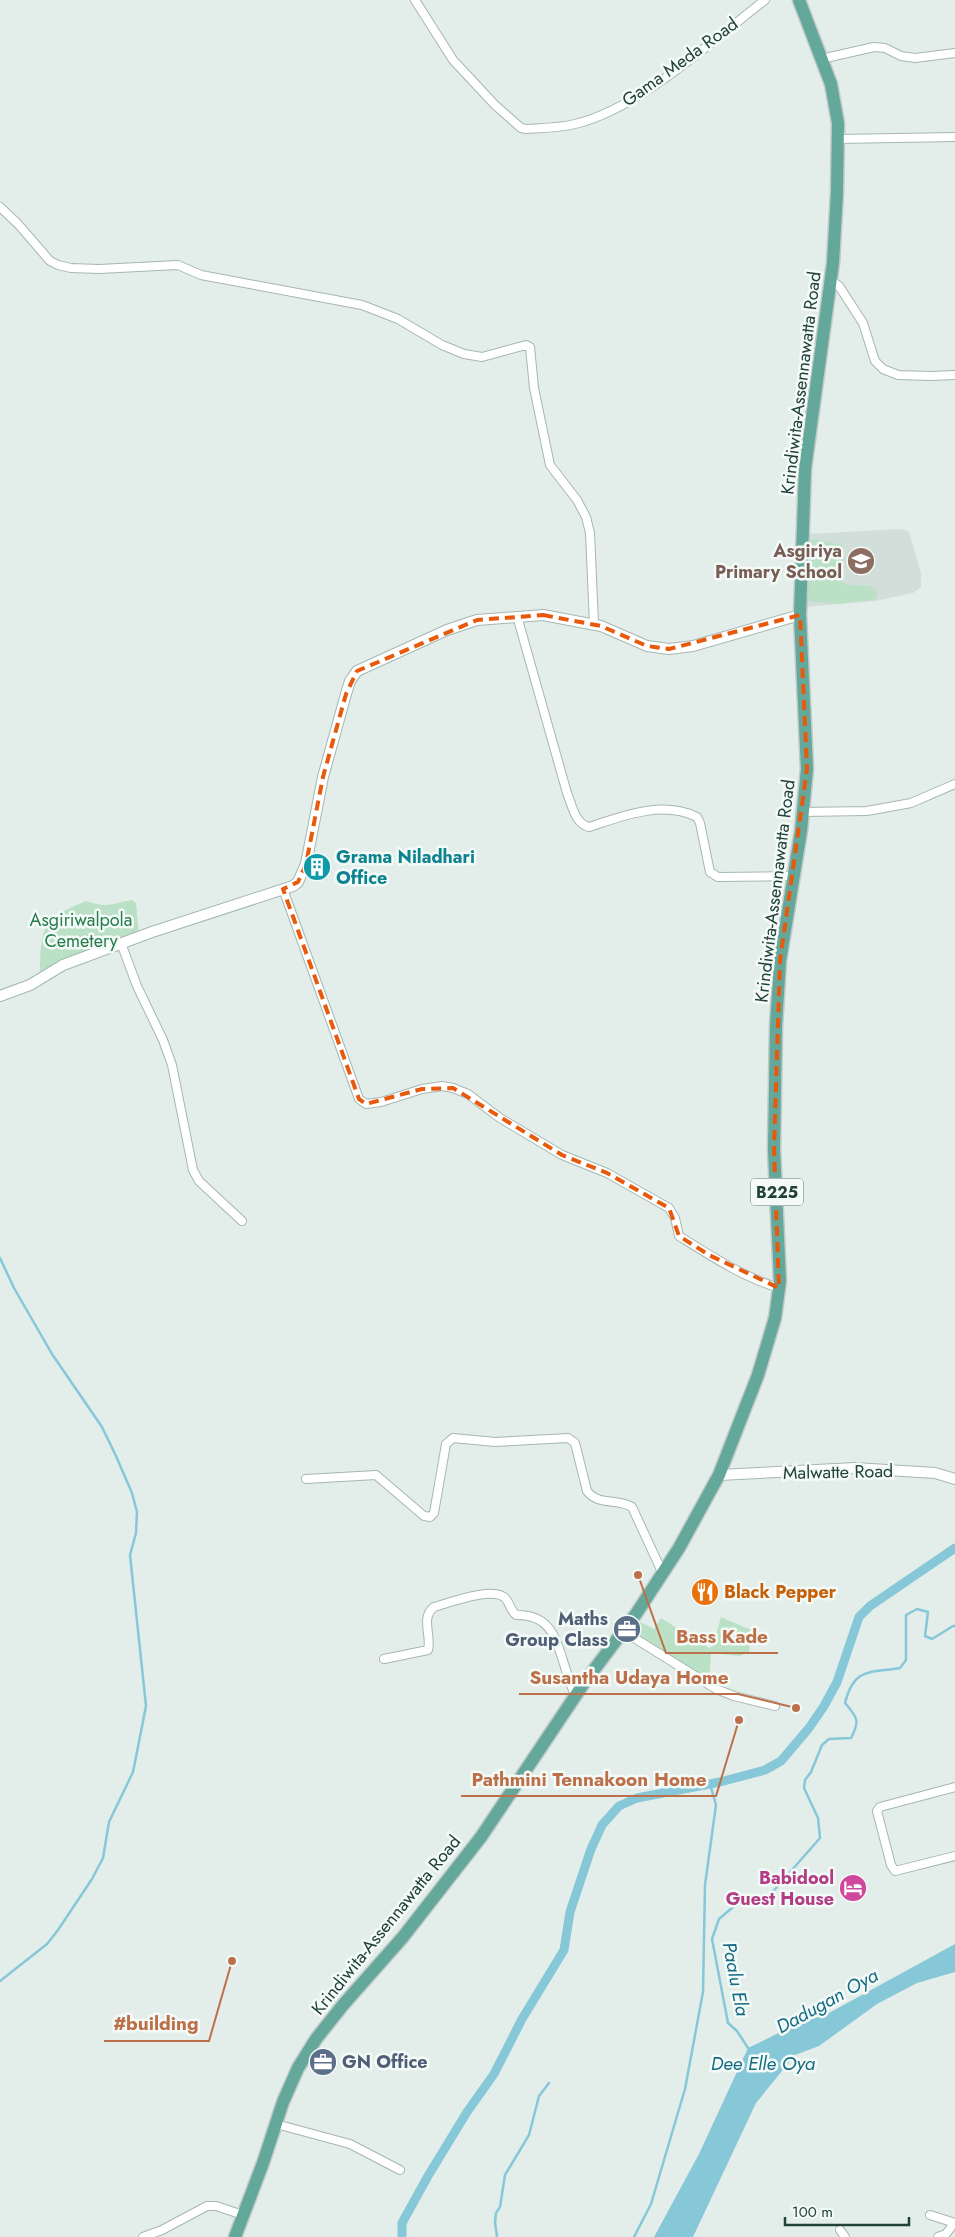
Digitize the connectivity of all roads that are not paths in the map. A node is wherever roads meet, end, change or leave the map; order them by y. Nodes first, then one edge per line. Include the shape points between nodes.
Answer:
1 (415, 0) edge
2 (765, 0) edge
3 (799, 0) edge
4 (955, 53) edge
5 (822, 59) junction
6 (955, 137) edge
7 (838, 139) junction
8 (0, 207) edge
9 (831, 280) junction
10 (955, 375) edge
11 (800, 615) junction
12 (517, 616) junction
13 (594, 624) junction
14 (955, 784) edge
15 (803, 812) junction
16 (794, 876) junction
17 (283, 889) junction
18 (121, 943) junction
19 (0, 996) edge
20 (242, 1222) dead end
21 (779, 1288) junction
22 (719, 1475) junction
23 (955, 1479) edge
24 (306, 1480) dead end
25 (663, 1574) junction
26 (624, 1631) junction
27 (384, 1659) dead end
28 (575, 1696) junction
29 (776, 1706) dead end
30 (955, 1788) edge
31 (955, 1856) edge
32 (276, 2124) junction
33 (400, 2170) dead end
34 (243, 2215) junction
35 (930, 2215) dead end
36 (955, 2223) edge
37 (840, 2230) dead end
38 (143, 2237) edge
39 (235, 2237) edge
40 (845, 2237) edge
41 (938, 2237) edge

1 - 2 street, Gama Meda Road via 454,60 495,105 526,129 575,124 619,107 674,71
3 - 5 main road, Krindiwita-Assennawatta Road / B225
4 - 5 street via 915,58 874,47
5 - 7 main road, Krindiwita-Assennawatta Road / B225 via 831,84
6 - 7 street
7 - 9 main road, Krindiwita-Assennawatta Road / B225
8 - 13 street via 50,261 58,265 71,268 178,265 201,275 362,306 398,319 464,354 482,357 530,347 534,388 550,465 577,500 590,533
9 - 10 street via 839,286 863,323 875,361 883,369 898,375
9 - 11 main road, Krindiwita-Assennawatta Road / B225 via 805,469
11 - 13 street via 693,646 669,649 647,646
11 - 15 main road, Krindiwita-Assennawatta Road / B225 via 807,769
12 - 13 street via 544,615
12 - 16 street via 567,793 583,826 642,811 690,813 700,823 710,872 718,876
12 - 17 street via 477,620 447,630 357,671 346,694 323,777 306,864 298,882
14 - 15 street via 911,803 867,810
15 - 16 main road, Krindiwita-Assennawatta Road / B225
16 - 21 main road, Krindiwita-Assennawatta Road / B225 via 780,961 776,1026 774,1149
17 - 18 street
17 - 21 street via 359,1099 366,1104 381,1102 435,1087 453,1088 468,1094 500,1118 562,1155 607,1173 669,1208 679,1236 709,1255
18 - 19 street via 63,965 30,985
18 - 20 street via 172,1065 193,1170 199,1181
21 - 22 main road, Krindiwita-Assennawatta Road / B225 via 775,1318 758,1375
22 - 23 street, Malwatte Road via 855,1468 935,1473
22 - 25 main road, Krindiwita-Assennawatta Road / B225
24 - 25 street via 376,1475 424,1516 430,1516 434,1513 446,1444 453,1438 495,1442 568,1438 575,1443 587,1491 599,1500 632,1507
25 - 26 main road, Krindiwita-Assennawatta Road / B225
26 - 28 main road, Krindiwita-Assennawatta Road / B225
26 - 29 street via 716,1689
27 - 28 street via 428,1650 426,1618 434,1607 477,1595 500,1594 516,1616 527,1615 551,1630
28 - 32 main road, Krindiwita-Assennawatta Road / B225 via 481,1837 403,1937 316,2039 298,2068
30 - 31 street via 880,1807 877,1812 895,1871
32 - 33 street via 350,2144
32 - 34 main road, Krindiwita-Assennawatta Road / B225
34 - 38 street via 206,2206
34 - 39 main road, Krindiwita-Assennawatta Road / B225
35 - 36 street
36 - 41 street via 946,2234
37 - 40 street

